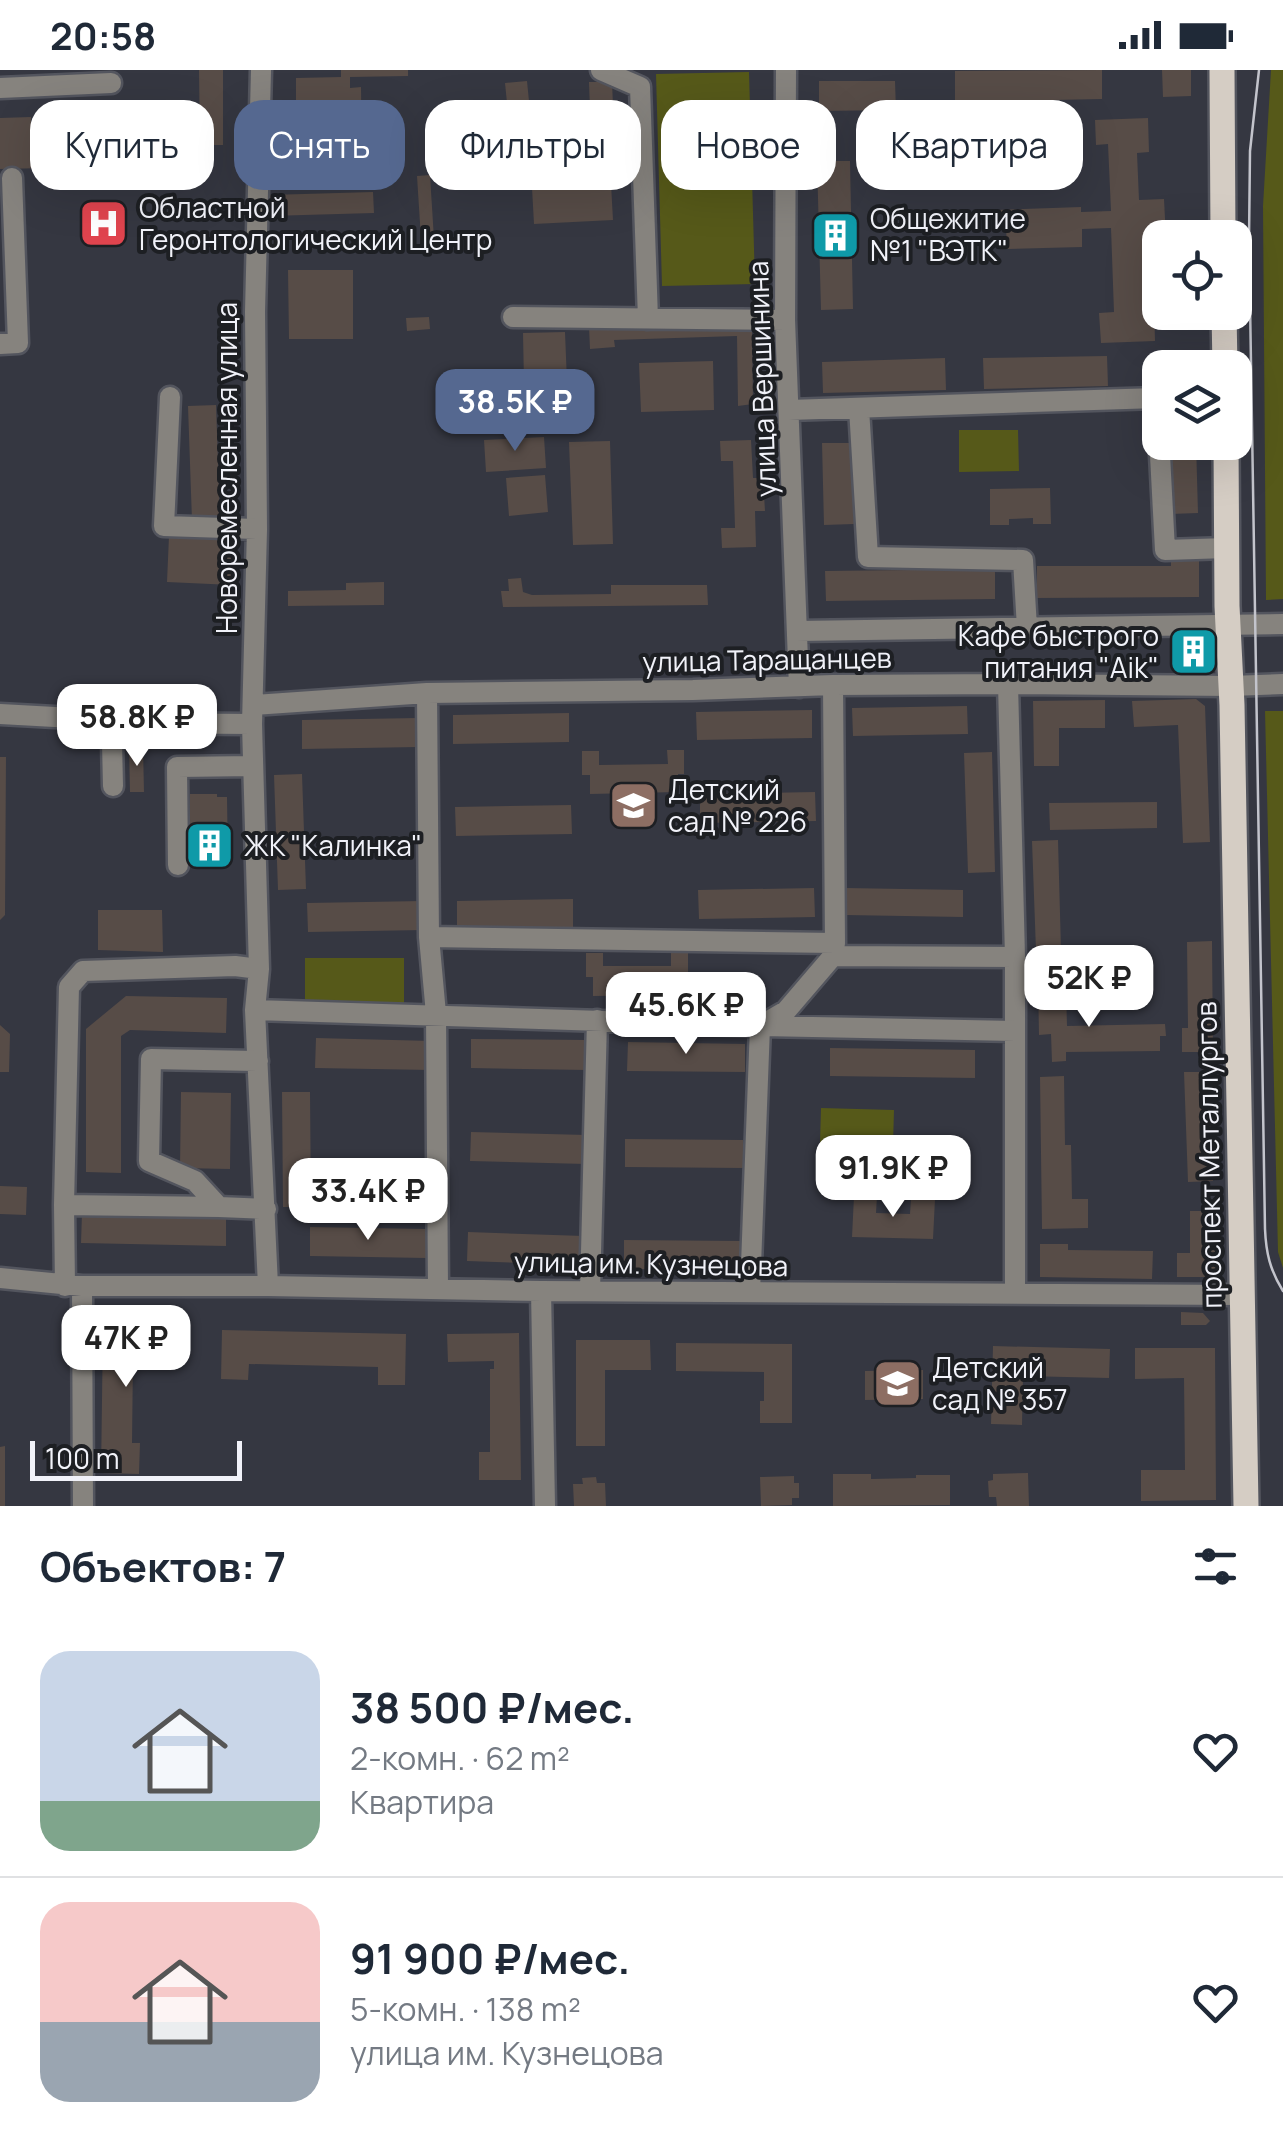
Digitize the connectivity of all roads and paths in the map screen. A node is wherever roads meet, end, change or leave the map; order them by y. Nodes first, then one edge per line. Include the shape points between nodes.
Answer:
1 (261, 70) edge
2 (601, 70) edge
3 (786, 70) edge
4 (1222, 70) edge
5 (111, 83) dead end
6 (0, 88) edge
7 (12, 178) dead end
8 (1224, 220) edge
9 (7, 235) edge
10 (513, 317) dead end
11 (648, 319) junction
12 (785, 320) junction
13 (0, 344) edge
14 (170, 397) dead end
15 (859, 408) junction
16 (788, 410) junction
17 (1226, 460) edge
18 (257, 529) junction
19 (1227, 548) junction
20 (1283, 624) edge
21 (1228, 625) junction
22 (1027, 628) junction
23 (798, 631) junction
24 (1008, 684) junction
25 (1283, 684) edge
26 (833, 685) junction
27 (1231, 686) junction
28 (799, 687) junction
29 (426, 694) junction
30 (0, 714) edge
31 (252, 714) junction
32 (116, 723) junction
33 (254, 766) junction
34 (112, 786) dead end
35 (178, 865) dead end
36 (429, 938) junction
37 (834, 950) junction
38 (1015, 956) junction
39 (259, 969) junction
40 (255, 1010) junction
41 (436, 1014) junction
42 (597, 1020) junction
43 (760, 1026) junction
44 (1015, 1030) junction
45 (258, 1061) junction
46 (64, 1205) junction
47 (219, 1207) junction
48 (266, 1209) junction
49 (0, 1278) edge
50 (73, 1286) junction
51 (268, 1286) junction
52 (438, 1288) junction
53 (540, 1291) junction
54 (590, 1291) junction
55 (750, 1292) junction
56 (1015, 1294) junction
57 (1242, 1294) junction
58 (83, 1506) edge
59 (545, 1506) edge
60 (1246, 1506) edge

1 - 18 street, Новоремесленная улица
2 - 11 street via 640,87
3 - 12 street, улица Вершинина
4 - 8 main road
5 - 6 street
7 - 9 street
9 - 13 street via 18,343
10 - 11 street
11 - 12 street
12 - 16 street, улица Вершинина
14 - 18 street via 164,526
15 - 16 street
15 - 19 street via 1157,398 1165,550
15 - 22 street via 868,557 1023,560
16 - 23 street, улица Вершинина
17 - 19 main road, проспект Металлургов
18 - 31 street, Новоремесленная улица
19 - 21 main road, проспект Металлургов
20 - 21 street, улица Таращанцев
21 - 22 street, улица Таращанцев
21 - 27 main road, проспект Металлургов
22 - 23 street, улица Таращанцев
23 - 28 street, улица Вершинина
24 - 26 street, улица Таращанцев
24 - 27 street, улица Таращанцев
24 - 38 street
25 - 27 street, улица Таращанцев
26 - 28 street, улица Таращанцев
26 - 37 street
27 - 57 main road, проспект Металлургов
28 - 29 street, улица Таращанцев
29 - 31 street, улица Таращанцев
29 - 36 street
30 - 32 street, улица Таращанцев
31 - 32 street, улица Таращанцев
31 - 33 street, Новоремесленная улица
32 - 34 street
33 - 35 street via 176,767
33 - 39 street, Новоремесленная улица
36 - 37 street
36 - 41 street
37 - 38 street
37 - 43 street via 786,1011
38 - 44 street
39 - 40 street, Новоремесленная улица
39 - 46 street via 83,971 69,987
40 - 41 street
40 - 45 street, Новоремесленная улица
41 - 42 street
41 - 52 street
42 - 43 street
42 - 54 street
43 - 44 street
43 - 55 street
44 - 56 street
45 - 47 street via 151,1059 149,1161 195,1181
45 - 48 street, Новоремесленная улица
46 - 47 street
46 - 50 street
47 - 48 street
48 - 51 street, Новоремесленная улица
49 - 50 street, улица им. Кузнецова
50 - 51 street, улица им. Кузнецова
50 - 58 street
51 - 52 street, улица им. Кузнецова
52 - 53 street, улица им. Кузнецова
53 - 54 street, улица им. Кузнецова
53 - 59 street
54 - 55 street, улица им. Кузнецова
55 - 56 street, улица им. Кузнецова
56 - 57 street, улица им. Кузнецова
57 - 60 main road, проспект Металлургов

